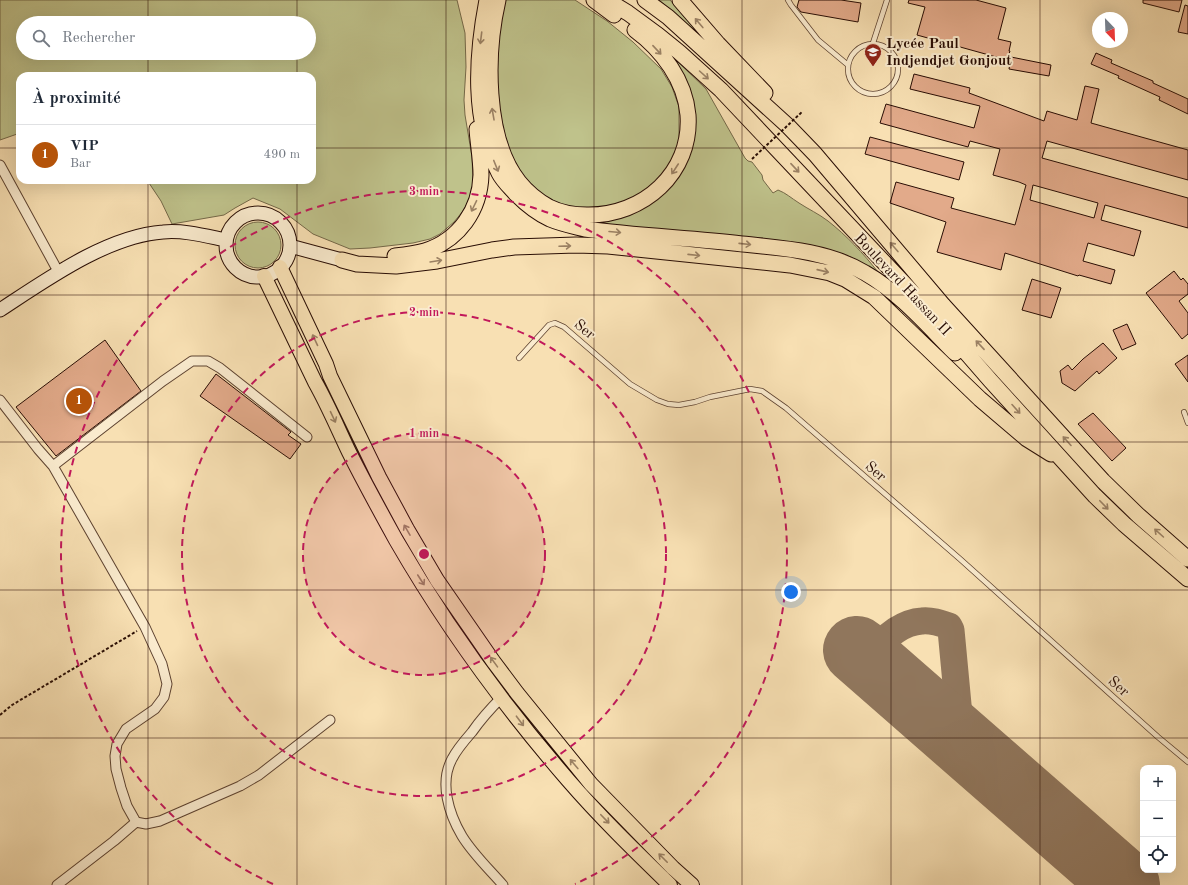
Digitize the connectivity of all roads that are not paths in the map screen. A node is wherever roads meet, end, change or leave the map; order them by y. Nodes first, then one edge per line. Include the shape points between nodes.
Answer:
1 (487, 0) edge
2 (498, 0) edge
3 (594, 0) edge
4 (607, 0) edge
5 (645, 0) edge
6 (680, 0) edge
7 (788, 0) edge
8 (887, 0) edge
9 (873, 43) junction
10 (848, 65) junction
11 (479, 98) junction
12 (788, 126) junction
13 (0, 165) edge
14 (226, 240) junction
15 (290, 246) junction
16 (342, 260) junction
17 (280, 267) junction
18 (59, 273) junction
19 (264, 276) junction
20 (0, 310) edge
21 (519, 358) dead end
22 (990, 380) junction
23 (0, 400) edge
24 (1184, 412) dead end
25 (1188, 423) edge
26 (307, 437) dead end
27 (1064, 462) junction
28 (53, 466) junction
29 (1188, 559) edge
30 (1188, 579) edge
31 (502, 697) junction
32 (330, 720) dead end
33 (1188, 762) edge
34 (136, 822) junction
35 (57, 885) edge
36 (503, 885) edge
37 (670, 885) edge
38 (692, 885) edge

1 -> 11 highway via 479,49
3 -> 2 highway via 640,34 665,59 680,84 686,101 688,119 685,146 678,164 665,182 651,195 628,208 608,214 590,215 560,212 538,200 518,182 504,155 495,124 490,81
4 -> 22 highway, Boulevard Hassan II via 658,35 721,90 930,311
5 - 12 highway, Boulevard Hassan II via 668,17
12 -> 6 highway via 774,102
7 - 10 lane via 818,40
8 - 9 lane
9 - 10 lane via 866,44 854,52
9 - 10 lane via 887,47 896,58 898,72 887,90 873,94 859,90 850,79
11 -> 16 highway via 477,130 481,174 477,201 458,231 447,240 423,252
11 -> 22 highway via 483,128 499,173 524,201 541,214 585,229 760,246 803,252 842,262 864,272 883,285 971,369
29 -> 12 highway, Boulevard Hassan II via 1103,481 943,304
13 - 18 street
14 - 15 main road via 234,223 242,217 261,213 274,218 285,228
14 - 18 main road via 182,232 148,234 98,251
14 - 19 main road via 229,260 236,268 254,276
15 - 16 main road
15 - 17 main road
16 -> 27 highway via 357,264 396,266 514,247 576,245 782,264 830,273 845,278 874,297 980,399 1027,439
17 - 19 main road
38 -> 17 main road via 586,778 505,677 448,596 379,477
18 - 20 main road
19 -> 31 main road via 350,453 397,541 447,621
21 - 33 lane, Ser via 549,325 554,323 564,327 630,384 668,404 679,405 750,389 762,391 786,408 960,559
22 -> 27 highway, Boulevard Hassan II
23 - 28 street
24 - 25 lane
26 - 28 street via 220,368 208,361 192,360
27 -> 30 highway, Boulevard Hassan II via 1107,508
28 - 34 street via 145,626 162,664 167,684 164,697 155,709 126,729 117,744 116,769 121,788
31 - 36 street via 488,710 451,760 446,790 452,817 462,836
31 -> 37 main road via 569,781
32 - 34 street via 259,775 240,786 160,820 146,824
34 - 35 street

